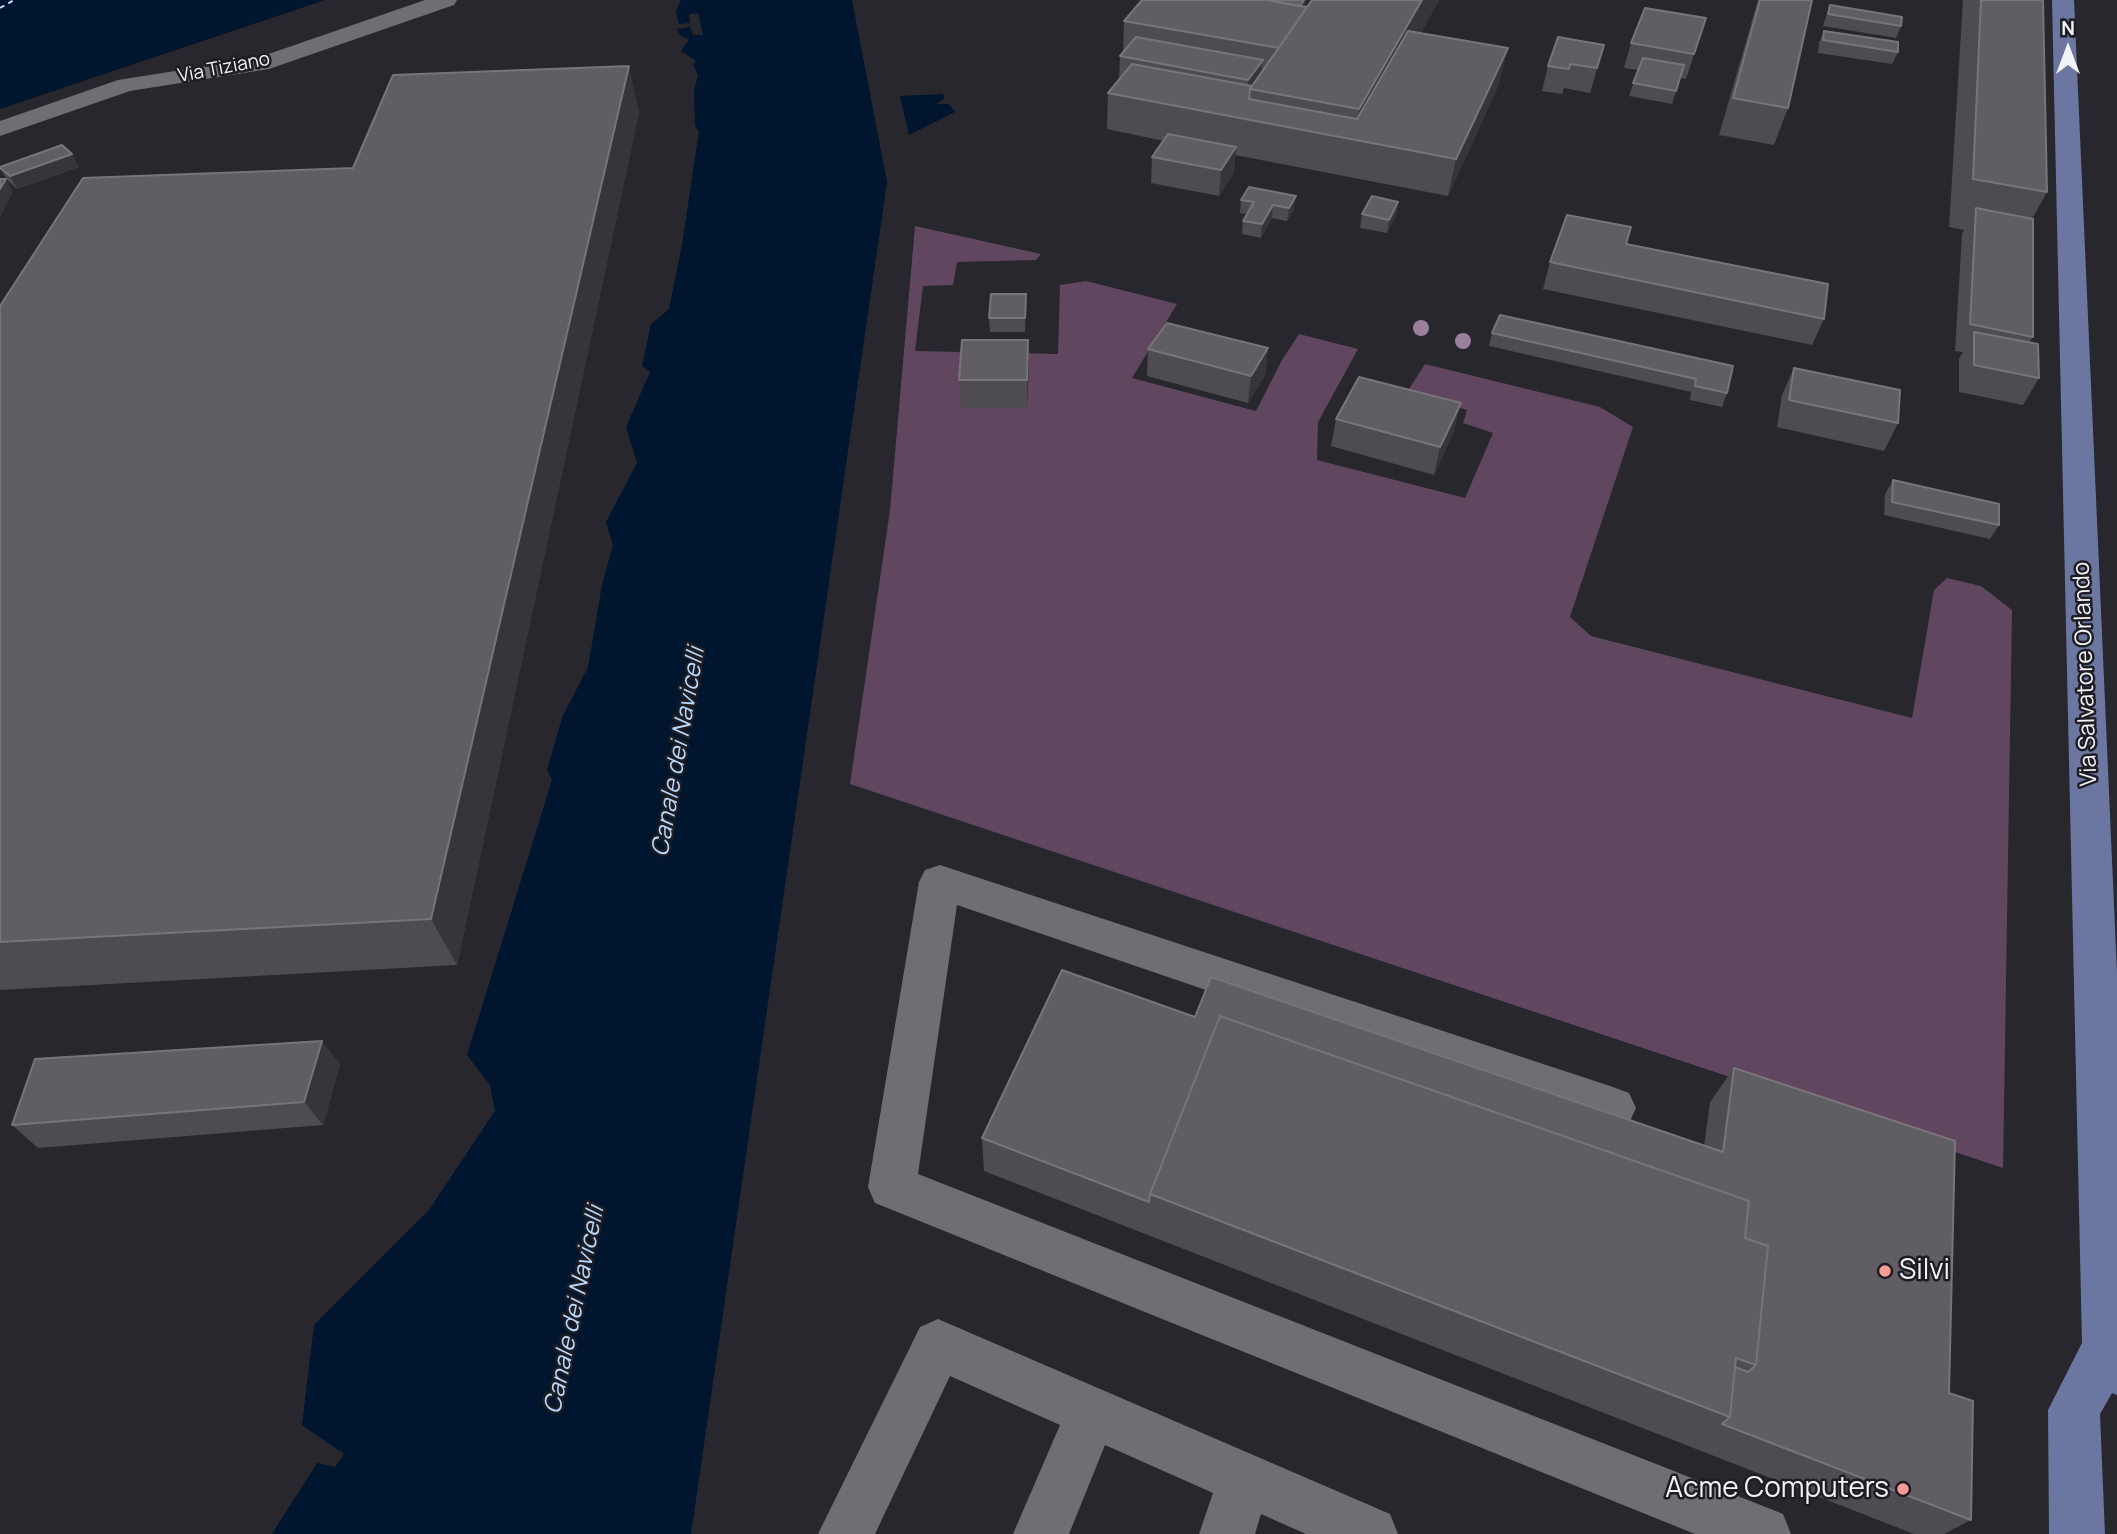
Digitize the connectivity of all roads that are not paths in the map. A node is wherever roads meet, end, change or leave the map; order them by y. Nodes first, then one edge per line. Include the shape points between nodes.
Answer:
1 (446, 0) edge
2 (2063, 0) edge
3 (0, 129) edge
4 (1613, 1108) dead end
5 (2112, 1358) edge
6 (1092, 1413) junction
7 (1244, 1479) junction
8 (846, 1534) edge
9 (1041, 1534) edge
10 (1227, 1534) edge
11 (1370, 1534) edge
12 (1763, 1534) edge
13 (2077, 1534) edge

1 - 3 lane, Via Tiziano via 261,64 126,85
2 - 5 main road, Via Salvatore Orlando
4 - 12 lane via 940,882 892,1187
5 - 13 main road, Via Salvatore Orlando via 2074,1410
6 - 7 lane
6 - 8 lane via 937,1345
6 - 9 lane
7 - 10 lane
7 - 11 lane

